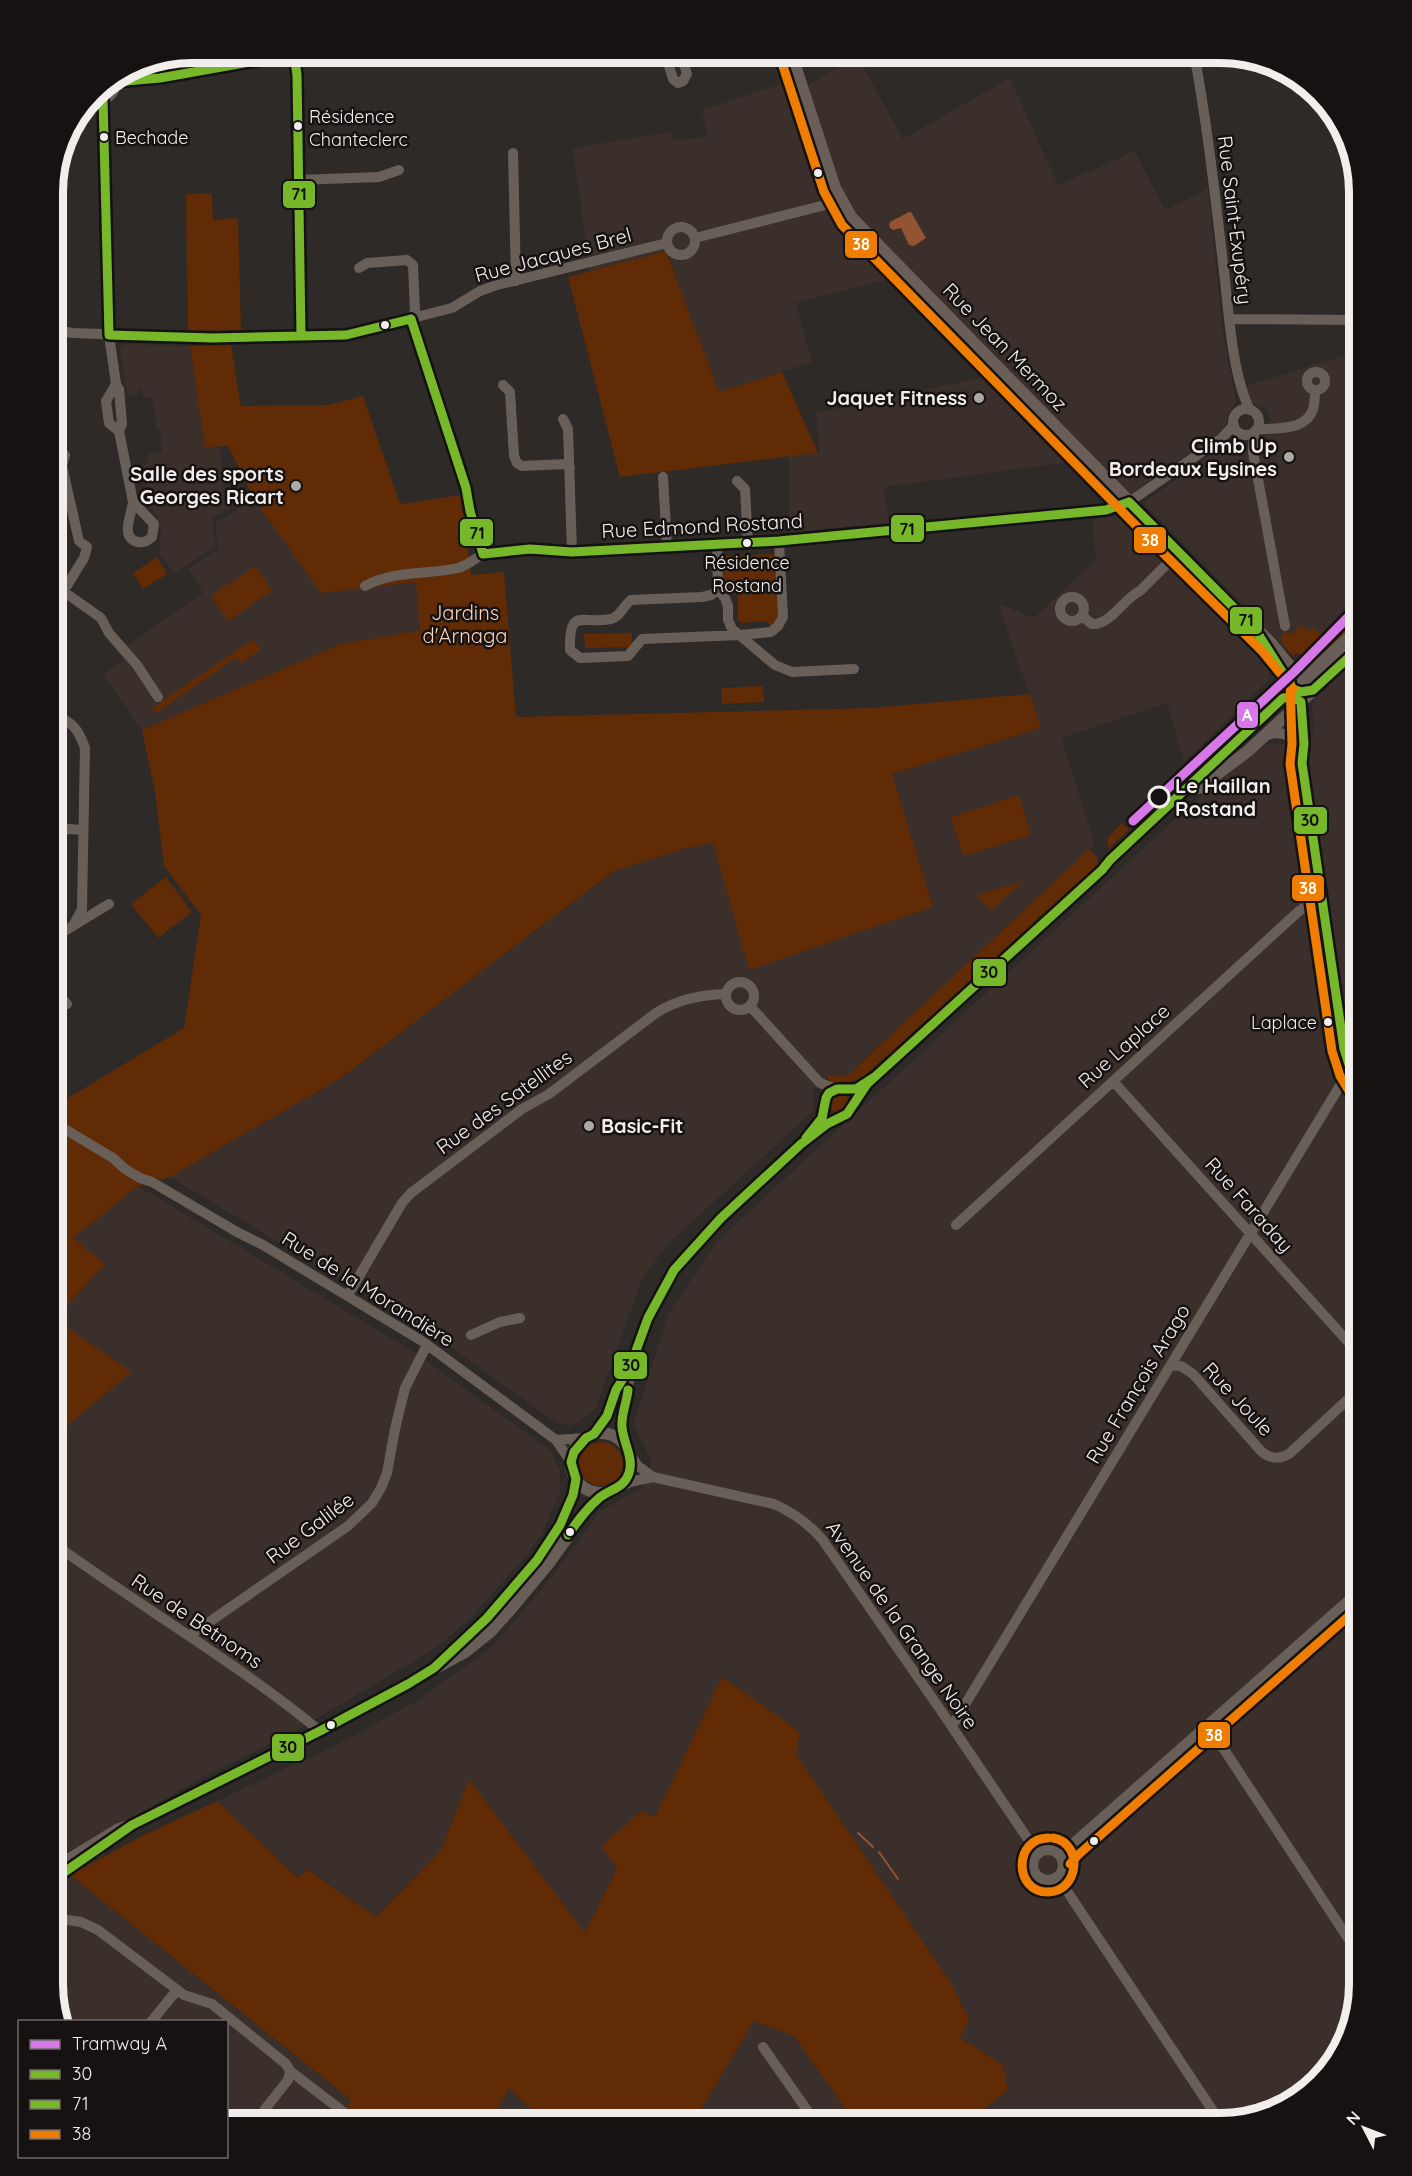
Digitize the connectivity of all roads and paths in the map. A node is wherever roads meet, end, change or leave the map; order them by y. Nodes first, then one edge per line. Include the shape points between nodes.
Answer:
1 (242, 63) edge
2 (297, 63) edge
3 (668, 63) edge
4 (684, 63) edge
5 (794, 63) edge
6 (1195, 63) edge
7 (128, 80) edge
8 (97, 105) edge
9 (513, 153) dead end
10 (399, 170) dead end
11 (298, 180) junction
12 (841, 201) junction
13 (695, 238) junction
14 (667, 243) junction
15 (359, 268) dead end
16 (516, 281) junction
17 (1230, 319) junction
18 (411, 320) junction
19 (1349, 320) edge
20 (63, 331) edge
21 (109, 335) junction
22 (301, 336) junction
23 (503, 385) dead end
24 (1316, 390) dead end
25 (1245, 410) junction
26 (562, 419) dead end
27 (1248, 430) junction
28 (570, 468) junction
29 (63, 470) edge
30 (663, 477) dead end
31 (737, 480) dead end
32 (134, 502) dead end
33 (1130, 502) junction
34 (779, 541) junction
35 (748, 543) junction
36 (717, 544) junction
37 (667, 546) junction
38 (572, 552) junction
39 (1179, 552) junction
40 (483, 554) junction
41 (365, 586) dead end
42 (718, 590) junction
43 (64, 591) joint
44 (1082, 616) dead end
45 (1286, 626) dead end
46 (740, 635) junction
47 (1349, 639) edge
48 (1349, 647) edge
49 (1349, 656) edge
50 (855, 669) dead end
51 (1298, 695) junction
52 (158, 697) dead end
53 (63, 720) edge
54 (1264, 736) junction
55 (1296, 744) junction
56 (1302, 763) junction
57 (1228, 765) junction
58 (83, 830) junction
59 (63, 831) edge
60 (1102, 870) junction
61 (1322, 902) junction
62 (109, 904) dead end
63 (74, 924) junction
64 (63, 931) edge
65 (726, 994) junction
66 (63, 1000) edge
67 (67, 1004) dead end
68 (750, 1006) junction
69 (1349, 1057) edge
70 (1349, 1074) edge
71 (1113, 1081) junction
72 (820, 1083) junction
73 (867, 1084) junction
74 (841, 1089) junction
75 (825, 1103) junction
76 (853, 1104) junction
77 (840, 1117) junction
78 (63, 1128) edge
79 (801, 1144) junction
80 (956, 1226) dead end
81 (1251, 1233) junction
82 (348, 1296) junction
83 (520, 1318) dead end
84 (471, 1335) dead end
85 (1349, 1343) edge
86 (427, 1345) junction
87 (1171, 1365) junction
88 (630, 1367) junction
89 (1349, 1398) edge
90 (590, 1436) junction
91 (556, 1440) junction
92 (624, 1443) junction
93 (630, 1455) junction
94 (572, 1462) junction
95 (653, 1477) junction
96 (576, 1479) junction
97 (618, 1488) junction
98 (605, 1493) junction
99 (63, 1551) edge
100 (1349, 1600) edge
101 (189, 1636) junction
102 (434, 1668) junction
103 (1208, 1725) junction
104 (952, 1726) junction
105 (320, 1731) junction
106 (132, 1825) junction
107 (1038, 1854) junction
108 (1061, 1857) junction
109 (63, 1862) edge
110 (63, 1873) edge
111 (1056, 1878) junction
112 (63, 1920) edge
113 (1349, 1940) edge
114 (177, 1990) junction
115 (153, 2020) edge
116 (763, 2047) dead end
117 (290, 2071) junction
118 (262, 2113) edge
119 (345, 2113) edge
120 (809, 2113) edge
121 (1214, 2113) edge

1 - 7 main road
2 - 11 street
3 - 4 street via 678,83 687,74
5 - 12 main road, Rue Jean Mermoz
6 - 17 street, Rue Saint-Exupéry
8 - 21 street
9 - 16 street
10 - 11 street via 379,177
11 - 22 street
12 - 13 street
12 - 33 main road, Rue Jean Mermoz via 863,230
13 - 14 street via 690,230 679,227 671,231
13 - 14 street via 692,250 681,255
14 - 16 street, Rue Jacques Brel
15 - 18 street via 367,263 408,260 412,265 416,311
16 - 18 street, Rue Jacques Brel via 480,291 452,308
17 - 19 street
17 - 25 street, Rue Saint-Exupéry
18 - 22 street, Rue Jacques Brel via 358,333
18 - 40 street via 466,488
20 - 21 street, Rue Jacques Brel
21 - 22 street, Rue Jacques Brel
21 - 32 street via 116,384 106,401 109,423 119,431
23 - 28 street via 510,392 517,463 566,464
24 - 27 street via 1313,409 1305,421 1287,427
25 - 27 street via 1257,415
25 - 27 street via 1233,420
26 - 28 street via 568,429
27 - 33 street via 1222,438
27 - 45 street
28 - 38 street
29 - 43 street via 79,541 87,547
30 - 37 street
31 - 35 street via 745,489
33 - 34 street, Rue Edmond Rostand via 1106,510
33 - 39 main road, Rue Jean Mermoz
34 - 35 street, Rue Edmond Rostand
34 - 46 street via 783,617 771,632
35 - 36 street, Rue Edmond Rostand
36 - 37 street, Rue Edmond Rostand
36 - 42 street
37 - 38 street, Rue Edmond Rostand
38 - 40 street, Rue Edmond Rostand via 530,549
39 - 44 street via 1105,621 1092,624
39 - 51 main road, Rue Jean Mermoz via 1255,629
40 - 41 street via 460,567 397,575
42 - 46 street via 728,606 732,629
42 - 46 street via 702,597 631,600 613,619 578,620 569,631 570,650 580,658 628,656 642,639
43 - 52 street via 101,618
46 - 50 street via 775,665 792,672
47 - 51 main road
48 - 51 street
49 - 51 main road
51 - 54 main road
51 - 55 street
51 - 56 street via 1304,744
51 - 57 main road via 1241,746
51 - 60 main road
53 - 58 street via 77,729 85,748
54 - 55 street via 1284,734
54 - 57 main road
55 - 56 street
56 - 61 street
57 - 60 main road via 1114,864
58 - 59 street
58 - 63 street via 82,909
60 - 73 main road
61 - 69 street via 1344,1048
61 - 71 street, Rue Laplace via 1299,911
62 - 63 street
63 - 64 street
65 - 68 street via 734,1008
65 - 68 street via 735,983 748,984 755,994
65 - 82 street, Rue des Satellites via 702,995 667,1006 411,1193
66 - 67 street
68 - 72 street
70 - 81 street, Rue François Arago
71 - 80 street, Rue Laplace
71 - 81 street, Rue Faraday
72 - 74 street
72 - 75 street
73 - 74 main road via 852,1090
73 - 76 main road
74 - 75 main road via 828,1093
74 - 76 main road via 851,1096
75 - 77 main road via 829,1113
75 - 79 main road via 819,1123
76 - 77 main road via 848,1114
77 - 79 main road
78 - 82 street, Rue de la Morandière via 140,1178
79 - 88 main road via 721,1218 674,1270 648,1318
81 - 85 street, Rue Faraday
81 - 87 street, Rue François Arago
82 - 86 street, Rue de la Morandière
83 - 84 street
86 - 91 street, Rue de la Morandière
86 - 101 street, Rue Galilée via 405,1388 387,1473 372,1503 348,1526
87 - 89 street, Rue Joule via 1193,1374 1272,1458 1288,1454
87 - 104 street, Rue François Arago
88 - 90 main road via 607,1416
88 - 92 main road via 621,1425
90 - 91 street
90 - 92 main road via 610,1435
90 - 94 main road via 578,1444
91 - 94 street, Rue de la Morandière
92 - 93 main road
93 - 95 street
93 - 97 main road via 630,1473
94 - 96 main road
95 - 97 street, Avenue de la Grange Noire
95 - 104 street, Avenue de la Grange Noire via 774,1504 808,1523
96 - 98 main road via 588,1490
96 - 102 main road via 560,1525 537,1560 498,1607
97 - 98 main road
98 - 102 main road via 490,1632 465,1652
99 - 101 street, Rue de Betnoms
100 - 103 street
101 - 105 street, Rue de Betnoms
102 - 105 main road
103 - 108 street
103 - 113 street
104 - 107 street, Avenue de la Grange Noire
105 - 106 main road
106 - 109 main road
106 - 110 main road
107 - 108 street via 1050,1850
107 - 111 street via 1033,1868 1038,1876 1046,1880
108 - 111 street via 1063,1866
111 - 121 street
112 - 114 street via 98,1930
114 - 115 street
114 - 117 street via 212,2004
116 - 120 street
117 - 118 street via 288,2080
117 - 119 street

